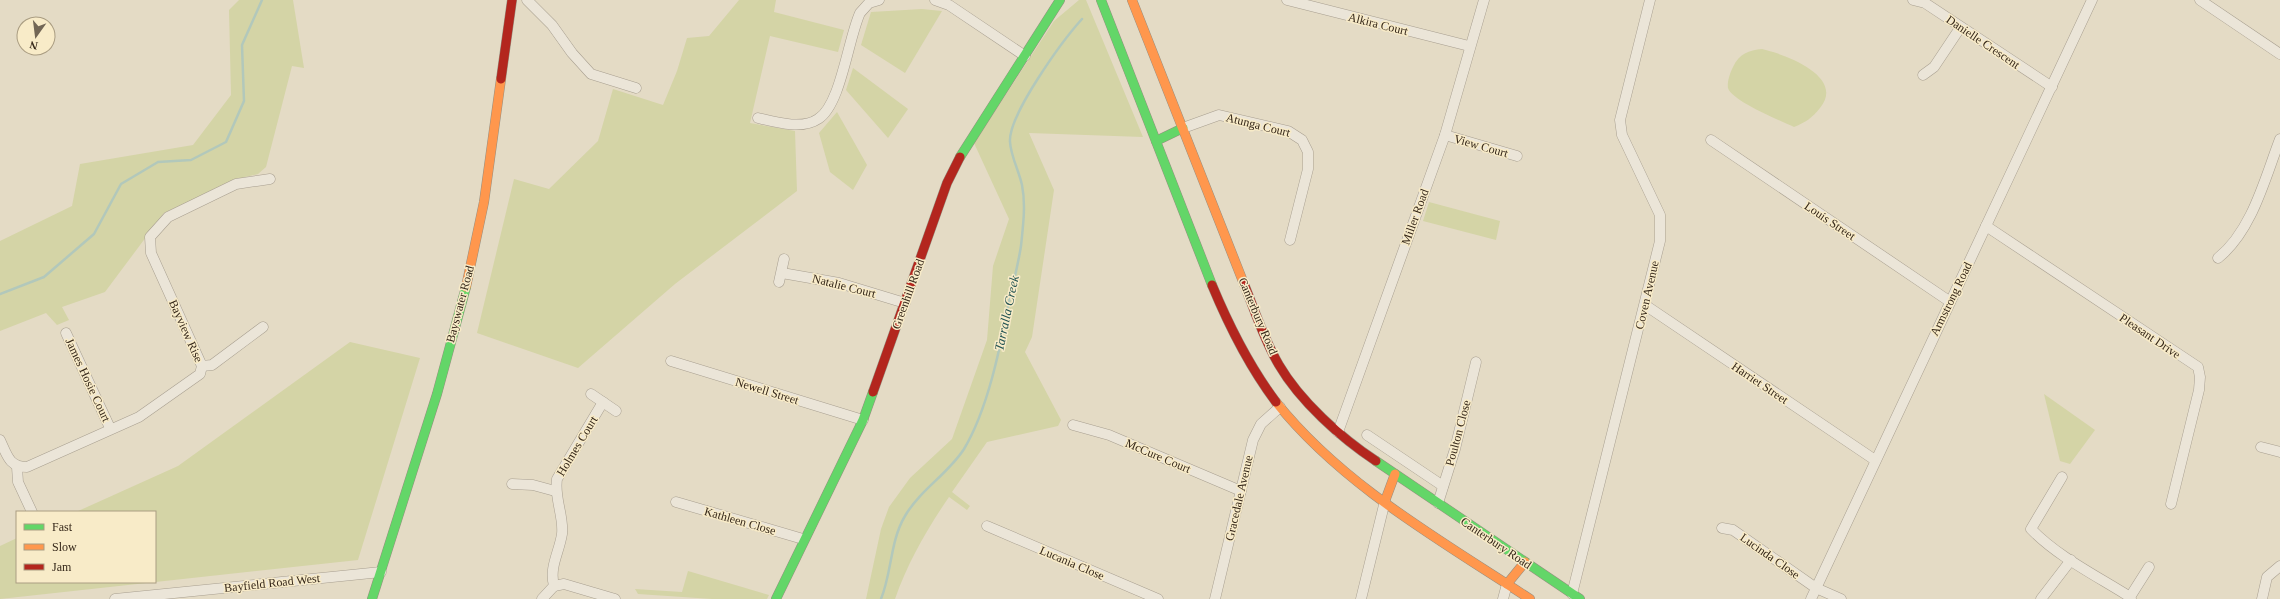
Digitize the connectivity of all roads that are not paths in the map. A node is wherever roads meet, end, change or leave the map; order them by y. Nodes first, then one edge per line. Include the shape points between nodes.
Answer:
1 (512, 0) edge
2 (527, 0) edge
3 (879, 0) edge
4 (935, 0) edge
5 (1060, 0) edge
6 (1102, 0) edge
7 (1132, 0) edge
8 (1287, 0) edge
9 (1484, 0) edge
10 (1650, 0) edge
11 (1913, 0) edge
12 (2092, 0) edge
13 (2200, 0) edge
14 (1960, 28) junction
15 (1469, 46) junction
16 (2280, 54) edge
17 (1025, 56) junction
18 (1924, 75) dead end
19 (2052, 87) junction
20 (636, 88) dead end
21 (758, 118) dead end
22 (1182, 128) junction
23 (1445, 135) junction
24 (2280, 139) edge
25 (1711, 140) dead end
26 (1156, 141) junction
27 (1517, 156) dead end
28 (270, 179) dead end
29 (1986, 226) junction
30 (1290, 240) dead end
31 (2218, 258) dead end
32 (784, 259) dead end
33 (1949, 302) junction
34 (905, 303) junction
35 (1645, 305) junction
36 (264, 327) dead end
37 (66, 333) dead end
38 (671, 361) dead end
39 (1476, 362) dead end
40 (202, 366) junction
41 (591, 394) dead end
42 (603, 402) junction
43 (1280, 407) junction
44 (616, 411) dead end
45 (863, 420) junction
46 (1073, 425) dead end
47 (110, 428) junction
48 (1338, 432) junction
49 (1367, 436) dead end
50 (0, 440) edge
51 (2261, 447) dead end
52 (2280, 452) edge
53 (1875, 460) junction
54 (17, 467) junction
55 (1395, 474) junction
56 (2062, 477) dead end
57 (512, 484) dead end
58 (1443, 486) junction
59 (555, 491) junction
60 (1241, 492) junction
61 (1385, 501) junction
62 (676, 502) dead end
63 (1438, 503) junction
64 (2171, 504) dead end
65 (32, 511) edge
66 (987, 526) dead end
67 (1722, 528) dead end
68 (803, 539) junction
69 (2071, 560) junction
70 (1525, 562) junction
71 (2280, 566) edge
72 (2149, 567) dead end
73 (381, 572) junction
74 (1507, 584) junction
75 (554, 586) junction
76 (1816, 588) junction
77 (1576, 596) edge
78 (2131, 598) edge
79 (115, 599) edge
80 (372, 599) edge
81 (542, 599) edge
82 (615, 599) edge
83 (776, 599) edge
84 (1158, 599) edge
85 (1215, 599) edge
86 (1361, 599) edge
87 (1503, 599) edge
88 (1530, 599) edge
89 (1811, 599) edge
90 (1842, 599) edge
91 (2041, 599) edge
92 (2262, 599) edge

1 - 73 main road, Bayswater Road via 486,182 470,269 442,372
2 - 20 street via 552,25 591,74
3 - 21 street via 868,3 860,13 834,100 824,114 817,120 794,124
4 - 17 street via 949,5
5 - 17 main road, Greenhill Road
6 - 26 main road, Canterbury Road
7 - 22 main road, Canterbury Road
8 - 15 street, Alkira Court
9 - 15 street, Miller Road
10 - 35 street, Coven Avenue via 1620,120 1622,135 1660,215 1660,240
11 - 14 street, Danielle Crescent via 1925,3
12 - 19 street, Armstrong Road
13 - 16 street
14 - 18 street via 1934,67
14 - 19 street, Danielle Crescent
15 - 23 street, Miller Road
17 - 34 main road, Greenhill Road via 957,162
19 - 29 street, Armstrong Road
22 - 26 main road
22 - 30 street, Atunga Court via 1212,117 1225,116 1288,131 1302,140 1308,152 1308,169
22 - 48 main road, Canterbury Road via 1265,338 1279,366 1301,396
23 - 27 street, View Court
23 - 48 street, Miller Road
24 - 31 street via 2247,220 2228,250
25 - 33 street, Louis Street
26 - 43 main road, Canterbury Road via 1219,300 1246,356
28 - 40 street, Bayview Rise via 236,184 168,217 150,237 151,253
29 - 33 street, Armstrong Road
29 - 64 street, Pleasant Drive via 2198,367 2199,390
32 - 34 street, Natalie Court via 780,278 839,283
33 - 53 street, Armstrong Road
34 - 45 main road, Greenhill Road
35 - 53 street, Harriet Street
35 - 77 street, Coven Avenue
36 - 40 street via 212,365
37 - 47 street, James Hosie Court
38 - 45 street, Newell Street
39 - 58 street, Poulton Close via 1455,449
40 - 47 street, Bayview Rise via 200,374 139,417
41 - 42 street, Holmes Court
42 - 44 street, Holmes Court
42 - 59 street, Holmes Court via 557,479
43 - 60 street, Gracedale Avenue via 1256,431
43 - 61 main road, Canterbury Road via 1328,457
45 - 68 main road, Greenhill Road via 812,526
46 - 60 street, McCure Court via 1109,434
47 - 54 street, Bayview Rise via 27,467
48 - 55 main road, Canterbury Road
49 - 58 street
50 - 54 street via 8,459
51 - 52 street
53 - 76 street, Armstrong Road
54 - 65 street via 18,482
55 - 61 main road
55 - 63 main road, Canterbury Road
56 - 69 street via 2031,529
57 - 59 street, Holmes Court via 533,485
58 - 63 street, Poulton Close
59 - 75 street, Holmes Court via 562,534 552,569
60 - 85 street, Gracedale Avenue
61 - 74 main road, Canterbury Road
61 - 86 street
62 - 68 street, Kathleen Close
63 - 70 main road, Canterbury Road
66 - 84 street, Lucania Close
67 - 76 street, Lucinda Close via 1733,530
68 - 83 main road, Greenhill Road via 798,555
69 - 78 street
69 - 91 street
70 - 74 main road
70 - 77 main road, Canterbury Road
71 - 92 street via 2267,577
72 - 78 street
73 - 79 street, Bayfield Road West
73 - 80 main road, Bayswater Road
74 - 87 street
74 - 88 main road, Canterbury Road
75 - 81 street
75 - 82 street via 564,584
76 - 89 street, Armstrong Road
76 - 90 street, Lucinda Close

